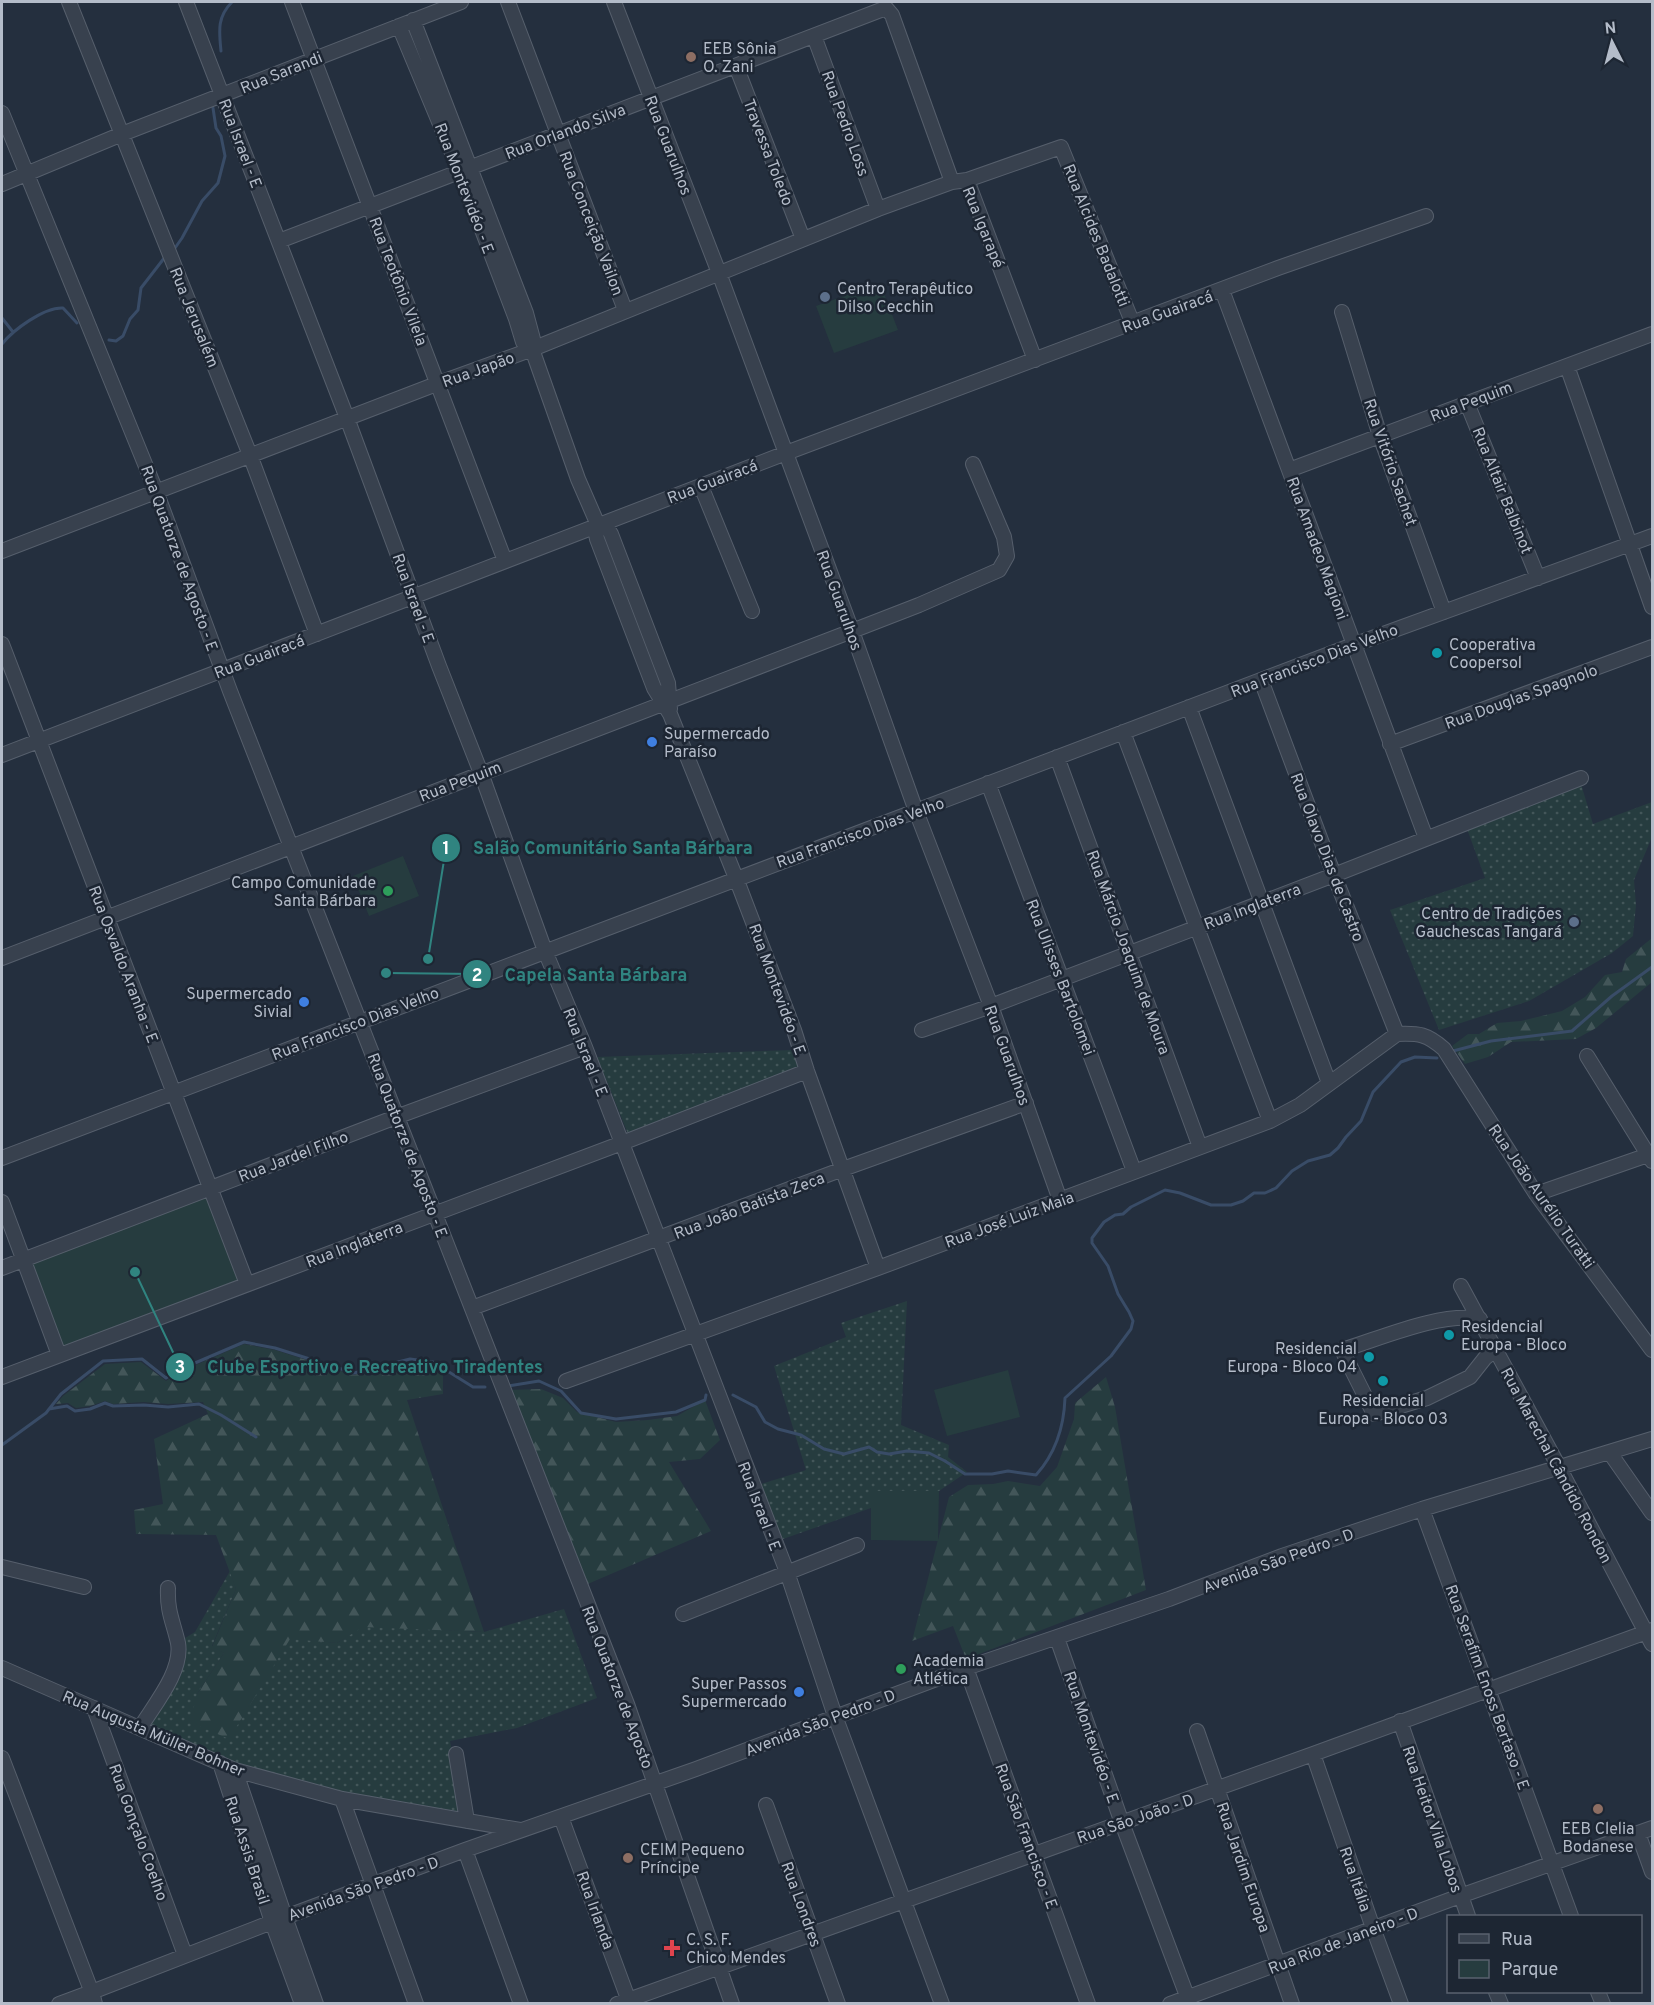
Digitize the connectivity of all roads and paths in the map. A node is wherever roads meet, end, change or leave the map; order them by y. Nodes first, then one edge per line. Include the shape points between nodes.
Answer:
1 (69, 2) edge
2 (186, 2) edge
3 (292, 2) edge
4 (461, 2) edge
5 (508, 2) edge
6 (614, 2) edge
7 (886, 8) joint
8 (413, 20) junction
9 (399, 26) junction
10 (814, 36) junction
11 (315, 59) junction
12 (736, 66) junction
13 (222, 95) junction
14 (651, 98) junction
15 (2, 113) edge
16 (122, 134) junction
17 (558, 134) junction
18 (465, 170) junction
19 (27, 174) junction
20 (967, 180) junction
21 (952, 182) junction
22 (2, 184) edge
23 (370, 206) junction
24 (878, 209) junction
25 (1426, 216) dead end
26 (803, 239) junction
27 (279, 241) junction
28 (718, 273) junction
29 (1222, 290) junction
30 (625, 310) junction
31 (1342, 312) dead end
32 (1133, 324) junction
33 (1653, 334) edge
34 (532, 349) junction
35 (1035, 360) junction
36 (1567, 366) junction
37 (439, 383) junction
38 (1467, 403) junction
39 (347, 418) junction
40 (1380, 436) junction
41 (786, 453) junction
42 (250, 455) junction
43 (973, 464) dead end
44 (1289, 470) junction
45 (701, 486) junction
46 (156, 491) junction
47 (598, 525) junction
48 (1653, 536) edge
49 (1630, 544) junction
50 (2, 551) edge
51 (505, 561) junction
52 (1538, 578) junction
53 (413, 596) junction
54 (1653, 606) edge
55 (752, 611) dead end
56 (1444, 612) junction
57 (852, 631) junction
58 (317, 634) junction
59 (2, 644) edge
60 (1353, 645) junction
61 (1653, 647) edge
62 (222, 670) junction
63 (1261, 680) junction
64 (668, 707) junction
65 (1188, 707) junction
66 (1123, 732) junction
67 (38, 741) junction
68 (1390, 744) junction
69 (2, 755) edge
70 (1058, 757) junction
71 (481, 773) junction
72 (1581, 778) dead end
73 (988, 783) junction
74 (916, 811) junction
75 (1426, 838) junction
76 (291, 847) junction
77 (1334, 875) junction
78 (736, 878) junction
79 (1262, 902) junction
80 (106, 918) junction
81 (1197, 927) junction
82 (545, 951) junction
83 (1129, 952) junction
84 (2, 958) edge
85 (1061, 978) junction
86 (991, 1006) junction
87 (359, 1021) junction
88 (922, 1030) dead end
89 (1397, 1034) junction
90 (585, 1047) junction
91 (1587, 1056) dead end
92 (807, 1071) junction
93 (1329, 1083) junction
94 (173, 1092) junction
95 (1026, 1103) junction
96 (396, 1117) junction
97 (1270, 1121) junction
98 (622, 1143) junction
99 (1200, 1147) junction
100 (2, 1158) edge
101 (1650, 1158) edge
102 (843, 1169) junction
103 (1134, 1171) junction
104 (210, 1188) junction
105 (1536, 1194) junction
106 (1060, 1200) junction
107 (2, 1202) edge
108 (435, 1214) junction
109 (658, 1239) junction
110 (23, 1260) junction
111 (2, 1268) edge
112 (878, 1268) junction
113 (246, 1284) junction
114 (1461, 1286) dead end
115 (472, 1308) junction
116 (1480, 1319) junction
117 (695, 1335) junction
118 (1495, 1350) junction
119 (1653, 1350) edge
120 (59, 1355) junction
121 (497, 1373) joint
122 (2, 1377) edge
123 (566, 1381) dead end
124 (1653, 1439) edge
125 (1610, 1453) junction
126 (1559, 1467) junction
127 (1422, 1509) junction
128 (1653, 1513) edge
129 (857, 1545) dead end
130 (2, 1567) edge
131 (786, 1572) junction
132 (84, 1587) dead end
133 (168, 1588) dead end
134 (683, 1614) dead end
135 (1651, 1635) edge
136 (1058, 1638) junction
137 (2, 1668) edge
138 (966, 1668) junction
139 (1489, 1689) junction
140 (94, 1708) junction
141 (835, 1716) junction
142 (1400, 1721) junction
143 (140, 1728) junction
144 (1197, 1731) dead end
145 (456, 1754) dead end
146 (1313, 1754) junction
147 (2, 1758) edge
148 (220, 1763) junction
149 (235, 1770) junction
150 (654, 1783) junction
151 (7, 1786) edge
152 (1218, 1788) junction
153 (342, 1799) junction
154 (766, 1805) dead end
155 (561, 1817) junction
156 (467, 1821) junction
157 (1122, 1823) junction
158 (1653, 1828) edge
159 (522, 1830) junction
160 (1638, 1833) junction
161 (465, 1850) junction
162 (1033, 1853) junction
163 (1552, 1865) junction
164 (1653, 1872) edge
165 (373, 1885) junction
166 (1460, 1896) junction
167 (903, 1900) junction
168 (1466, 1915) edge
169 (1570, 1915) edge
170 (278, 1919) junction
171 (1373, 1928) junction
172 (813, 1933) junction
173 (185, 1955) junction
174 (1277, 1965) junction
175 (719, 1967) junction
176 (92, 1994) edge
177 (1189, 2000) edge
178 (625, 2002) edge
179 (59, 2004) edge
180 (302, 2004) edge
181 (316, 2004) edge
182 (416, 2004) edge
183 (521, 2004) edge
184 (732, 2004) edge
185 (838, 2004) edge
186 (942, 2004) edge
187 (1088, 2004) edge
188 (1170, 2004) edge
189 (1292, 2004) edge
190 (1401, 2004) edge

1 - 16 street, Rua Jerusalém
2 - 13 street, Rua Israel - E
3 - 11 street, Rua Teotônio Vilela
4 - 8 street, Rua Sarandi
5 - 17 street, Rua Conceição Vailon
6 - 14 street, Rua Guarulhos
7 - 10 street, Rua Orlando Silva
7 - 21 street, Rua Igarapé via 892,15
8 - 9 street, Rua Sarandi
8 - 18 street, Rua Montevidéo - E
9 - 11 street, Rua Sarandi
9 - 18 street, Rua Montevidéo - E
10 - 12 street, Rua Orlando Silva
10 - 24 street, Rua Pedro Loss
11 - 13 street, Rua Sarandi
11 - 23 street, Rua Teotônio Vilela
12 - 14 street, Rua Orlando Silva
12 - 26 street, Travessa Toledo
13 - 16 street, Rua Sarandi
13 - 27 street, Rua Israel - E
14 - 17 street, Rua Orlando Silva
14 - 28 street, Rua Guarulhos
15 - 19 street, Rua Quatorze de Agosto - E
16 - 19 street, Rua Sarandi
16 - 42 street, Rua Jerusalém
17 - 18 street, Rua Orlando Silva
17 - 30 street, Rua Conceição Vailon
18 - 23 street, Rua Orlando Silva
18 - 34 street, Rua Montevidéo - E via 523,342
19 - 22 street, Rua Sarandi
19 - 46 street, Rua Quatorze de Agosto - E
20 - 21 street, Rua Igarapé
20 - 32 street, Rua Alcides Badalotti via 1061,147
20 - 35 street, Rua Igarapé
21 - 24 street, Rua Japão
23 - 27 street, Rua Orlando Silva
23 - 37 street, Rua Teotônio Vilela
24 - 26 street, Rua Japão
25 - 29 street, Rua Guairacá
26 - 28 street, Rua Japão
27 - 39 street, Rua Israel - E
28 - 30 street, Rua Japão
28 - 41 street, Rua Guarulhos
29 - 32 street, Rua Guairacá
29 - 44 street, Rua Amadeo Magioni
30 - 34 street, Rua Japão
31 - 40 street, Rua Vitório Sachet
32 - 35 street, Rua Guairacá
33 - 36 street, Rua Pequim
34 - 37 street, Rua Japão
34 - 47 street, Rua Montevidéo - E
35 - 41 street, Rua Guairacá
36 - 38 street, Rua Pequim
36 - 49 street
37 - 39 street, Rua Japão
37 - 51 street, Rua Teotônio Vilela
38 - 40 street, Rua Pequim
38 - 52 street, Rua Altair Balbinot
39 - 42 street, Rua Japão
39 - 53 street, Rua Israel - E
40 - 44 street, Rua Pequim
40 - 56 street, Rua Vitório Sachet
41 - 45 street, Rua Guairacá
41 - 57 street, Rua Guarulhos
42 - 46 street, Rua Japão
42 - 58 street, Rua Jerusalém
43 - 57 street, Rua Pequim via 1004,537 1007,556 999,570
44 - 60 street, Rua Amadeo Magioni
45 - 47 street, Rua Guairacá
45 - 55 street
46 - 50 street, Rua Japão
46 - 62 street, Rua Quatorze de Agosto - E
47 - 51 street, Rua Guairacá
47 - 64 street, Rua Montevidéo - E via 597,539 654,688
48 - 49 street, Rua Francisco Dias Velho
49 - 52 street, Rua Francisco Dias Velho
49 - 54 street
51 - 53 street, Rua Guairacá
52 - 56 street, Rua Francisco Dias Velho
53 - 58 street, Rua Guairacá
53 - 71 street, Rua Israel - E
56 - 60 street, Rua Francisco Dias Velho
57 - 64 street, Rua Pequim
57 - 74 street, Rua Guarulhos
58 - 62 street, Rua Guairacá
59 - 67 street, Rua Osvaldo Aranha - E
60 - 63 street, Rua Francisco Dias Velho
60 - 68 street, Rua Amadeo Magioni
61 - 68 street, Rua Douglas Spagnolo
62 - 67 street, Rua Guairacá
62 - 76 street, Rua Quatorze de Agosto - E
63 - 65 street, Rua Francisco Dias Velho
63 - 77 street, Rua Olavo Dias de Castro
64 - 71 street, Rua Pequim
64 - 78 street, Rua Montevidéo - E
65 - 66 street, Rua Francisco Dias Velho
65 - 79 street
66 - 70 street, Rua Francisco Dias Velho
66 - 81 street
67 - 69 street, Rua Guairacá
67 - 80 street, Rua Osvaldo Aranha - E
68 - 75 street, Rua Amadeo Magioni
70 - 73 street, Rua Francisco Dias Velho
70 - 83 street, Rua Márcio Joaquim de Moura
71 - 76 street, Rua Pequim
71 - 82 street, Rua Israel - E
72 - 75 street, Rua Inglaterra
73 - 74 street, Rua Francisco Dias Velho
73 - 85 street, Rua Ulisses Bartolomei
74 - 78 street, Rua Francisco Dias Velho
74 - 86 street, Rua Guarulhos
75 - 77 street, Rua Inglaterra
76 - 80 street, Rua Pequim
76 - 87 street, Rua Quatorze de Agosto - E
77 - 79 street, Rua Inglaterra
77 - 89 street, Rua Olavo Dias de Castro
78 - 82 street, Rua Francisco Dias Velho
78 - 92 street, Rua Montevidéo - E
79 - 81 street, Rua Inglaterra
79 - 93 street
80 - 84 street, Rua Pequim
80 - 94 street, Rua Osvaldo Aranha - E
81 - 83 street, Rua Inglaterra
81 - 97 street
82 - 87 street, Rua Francisco Dias Velho
82 - 90 street, Rua Israel - E
83 - 85 street, Rua Inglaterra
83 - 99 street, Rua Márcio Joaquim de Moura
85 - 86 street, Rua Inglaterra
85 - 103 street, Rua Ulisses Bartolomei
86 - 88 street, Rua Inglaterra
86 - 95 street, Rua Guarulhos
87 - 94 street, Rua Francisco Dias Velho
87 - 96 street, Rua Quatorze de Agosto - E
89 - 93 street, Rua José Luiz Maia
89 - 105 street, Rua João Aurélio Turatti via 1416,1034 1444,1049
90 - 96 street, Rua Jardel Filho
90 - 98 street, Rua Israel - E
91 - 101 street
92 - 98 street, Rua Inglaterra
92 - 102 street, Rua Montevidéo - E
93 - 97 street, Rua José Luiz Maia
94 - 100 street, Rua Francisco Dias Velho
94 - 104 street, Rua Osvaldo Aranha - E
95 - 102 street, Rua João Batista Zeca
95 - 106 street, Rua Guarulhos
96 - 104 street, Rua Jardel Filho
96 - 108 street, Rua Quatorze de Agosto - E
97 - 99 street, Rua José Luiz Maia
98 - 108 street, Rua Inglaterra
98 - 109 street, Rua Israel - E
99 - 103 street, Rua José Luiz Maia
101 - 105 street
102 - 109 street, Rua João Batista Zeca
102 - 112 street, Rua Montevidéo - E
103 - 106 street, Rua José Luiz Maia
104 - 110 street, Rua Jardel Filho
104 - 113 street, Rua Osvaldo Aranha - E
105 - 119 street, Rua João Aurélio Turatti
106 - 112 street, Rua José Luiz Maia
107 - 110 street
108 - 113 street, Rua Inglaterra
108 - 115 street, Rua Quatorze de Agosto - E
109 - 115 street, Rua João Batista Zeca
109 - 117 street, Rua Israel - E
110 - 111 street, Rua Jardel Filho
110 - 120 street
112 - 117 street, Rua José Luiz Maia
113 - 120 street, Rua Inglaterra
114 - 116 street, Rua Marechal Cândido Rondon
115 - 121 street, Rua Quatorze de Agosto - E
116 - 118 street, Rua Marechal Cândido Rondon
116 - 118 street via 1464,1316 1441,1320 1342,1350 1374,1414 1427,1398 1470,1377
117 - 123 street, Rua José Luiz Maia
117 - 131 street, Rua Israel - E
118 - 126 street, Rua Marechal Cândido Rondon
120 - 122 street, Rua Inglaterra
121 - 150 street, Rua Quatorze de Agosto via 627,1704
124 - 125 street, Avenida São Pedro - D
125 - 126 street, Avenida São Pedro - D
125 - 128 street
126 - 127 street, Avenida São Pedro - D
126 - 135 street, Rua Marechal Cândido Rondon
127 - 136 street, Avenida São Pedro - D
127 - 139 street, Rua Serafim Enoss Bertaso - E
129 - 131 street
130 - 132 street
131 - 134 street
131 - 141 street, Rua Israel - E
133 - 143 street via 178,1646 176,1669
135 - 139 street, Rua São João - D
136 - 138 street, Avenida São Pedro - D
136 - 157 street, Rua Montevidéo - E
137 - 140 street, Rua Augusta Müller Bohner
138 - 141 street, Avenida São Pedro - D
138 - 162 street, Rua São Francisco - E
139 - 142 street, Rua São João - D
139 - 163 street, Rua Serafim Enoss Bertaso - E
140 - 143 street, Rua Augusta Müller Bohner
140 - 173 street, Rua Gonçalo Coelho
141 - 150 street, Avenida São Pedro - D
141 - 167 street, Rua Israel - E
142 - 146 street, Rua São João - D
142 - 166 street, Rua Heitor Vila Lobos
143 - 148 street, Rua Augusta Müller Bohner
144 - 152 street, Rua Jardim Europa
145 - 156 street
146 - 152 street, Rua São João - D
146 - 171 street, Rua Itália
147 - 151 street
148 - 149 street, Rua Augusta Müller Bohner
148 - 170 street, Rua Assis Brasil
149 - 153 street, Rua Augusta Müller Bohner
149 - 170 street, Rua Assis Brasil
150 - 155 street, Avenida São Pedro - D
150 - 175 street, Rua Quatorze de Agosto
151 - 176 street
152 - 157 street, Rua São João - D
152 - 174 street, Rua Jardim Europa
153 - 156 street, Rua Augusta Müller Bohner
153 - 165 street
154 - 172 street, Rua Londres
155 - 159 street, Avenida São Pedro - D
155 - 178 street, Rua Irlanda
156 - 159 street, Rua Augusta Müller Bohner
157 - 162 street, Rua São João - D
157 - 177 street, Rua Montevidéo - E
158 - 160 street, Rua Rio de Janeiro - D
159 - 161 street, Avenida São Pedro - D
160 - 163 street, Rua Rio de Janeiro - D
160 - 164 street
161 - 165 street, Avenida São Pedro - D
161 - 183 street
162 - 167 street, Rua São João - D
162 - 187 street, Rua São Francisco - E
163 - 166 street, Rua Rio de Janeiro - D
163 - 169 street, Rua Serafim Enoss Bertaso - E
165 - 170 street, Avenida São Pedro - D
165 - 182 street
166 - 168 street, Rua Heitor Vila Lobos
166 - 171 street, Rua Rio de Janeiro - D
167 - 172 street, Rua São João - D
167 - 186 street, Rua Israel - E
170 - 173 street, Avenida São Pedro - D
170 - 180 street, Rua Assis Brasil
170 - 181 street, Rua Assis Brasil
171 - 174 street, Rua Rio de Janeiro - D
171 - 190 street, Rua Itália
172 - 175 street, Rua São João - D
172 - 185 street, Rua Londres
173 - 176 street, Avenida São Pedro - D
174 - 177 street, Rua Rio de Janeiro - D
174 - 189 street, Rua Jardim Europa
175 - 178 street, Rua São João - D
175 - 184 street, Rua Quatorze de Agosto
176 - 179 street, Avenida São Pedro - D
177 - 188 street, Rua Rio de Janeiro - D

